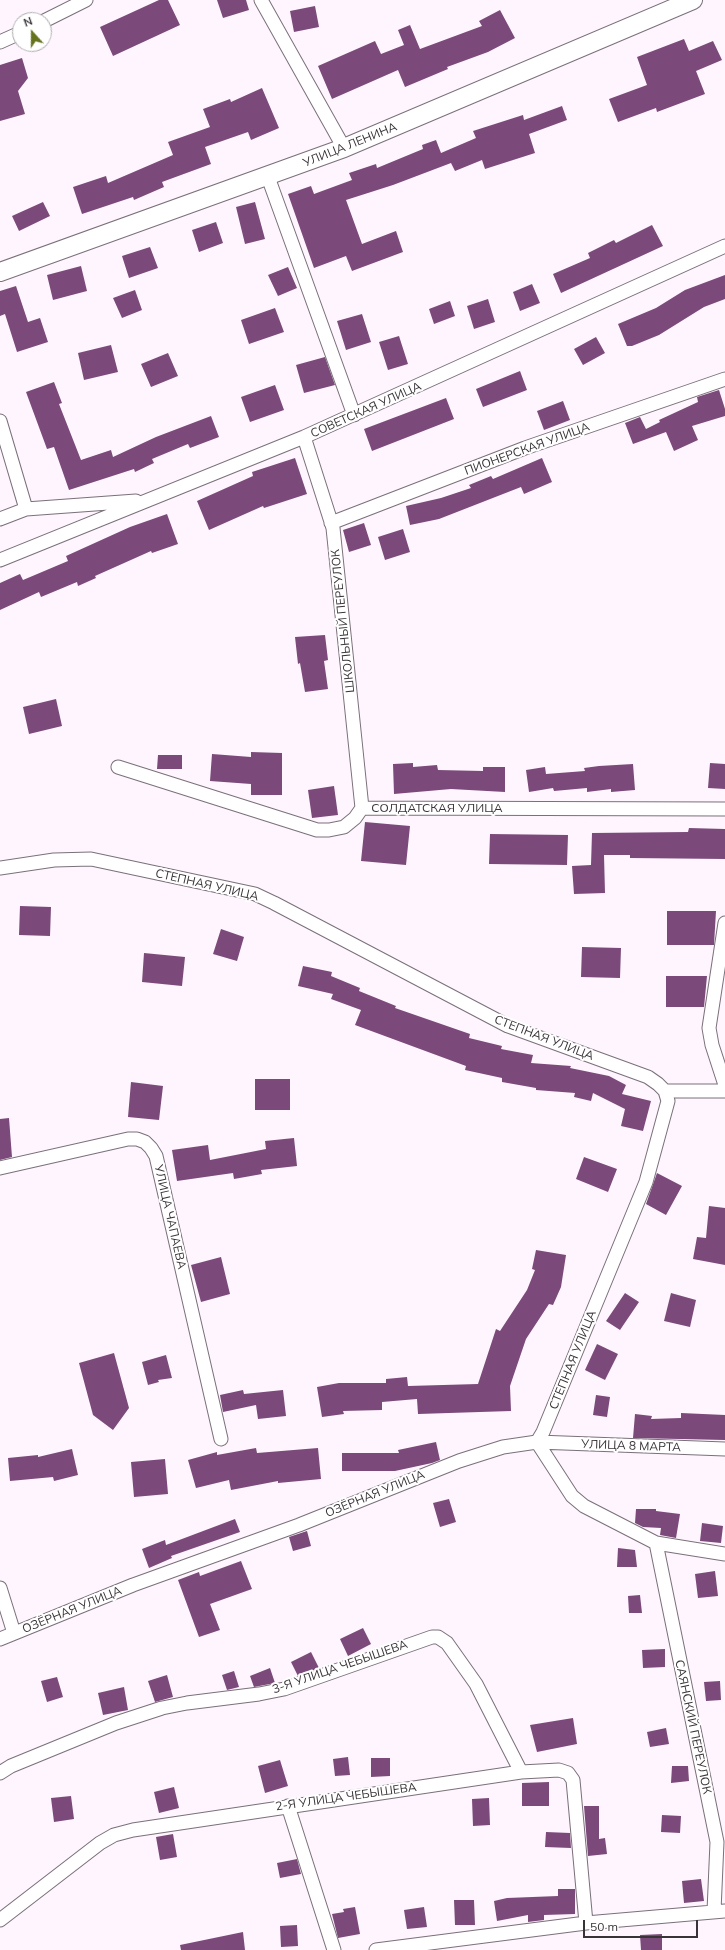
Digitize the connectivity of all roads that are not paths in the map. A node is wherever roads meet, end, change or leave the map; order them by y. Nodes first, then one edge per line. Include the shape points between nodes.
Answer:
1 (86, 0) edge
2 (261, 0) edge
3 (693, 0) edge
4 (52, 17) edge
5 (12, 37) edge
6 (0, 42) edge
7 (344, 148) junction
8 (268, 177) junction
9 (725, 246) edge
10 (0, 272) edge
11 (725, 379) edge
12 (354, 416) junction
13 (0, 421) edge
14 (304, 437) junction
15 (147, 501) junction
16 (26, 509) junction
17 (0, 519) edge
18 (331, 523) junction
19 (0, 560) edge
20 (118, 767) dead end
21 (362, 808) junction
22 (725, 809) edge
23 (0, 868) edge
24 (725, 923) edge
25 (725, 1084) edge
26 (665, 1091) junction
27 (725, 1091) edge
28 (0, 1168) edge
29 (221, 1439) dead end
30 (537, 1442) junction
31 (725, 1449) edge
32 (656, 1543) junction
33 (725, 1554) edge
34 (0, 1588) edge
35 (14, 1633) junction
36 (0, 1639) edge
37 (521, 1772) junction
38 (0, 1773) edge
39 (288, 1806) junction
40 (720, 1911) edge
41 (0, 1920) edge
42 (586, 1923) junction
43 (334, 1950) edge
44 (376, 1950) edge

1 - 4 street
2 - 7 street
3 - 7 main road, УЛИЦА ЛЕНИНА
5 - 6 street
7 - 8 main road, УЛИЦА ЛЕНИНА
8 - 10 main road, УЛИЦА ЛЕНИНА
8 - 12 street
9 - 12 street, СОВЕТСКАЯ УЛИЦА
11 - 18 street, ПИОНЕРСКАЯ УЛИЦА via 525,448
12 - 14 street, СОВЕТСКАЯ УЛИЦА
13 - 16 street
14 - 15 street, СОВЕТСКАЯ УЛИЦА
14 - 18 street, ШКОЛЬНЫЙ ПЕРЕУЛОК
15 - 16 street
15 - 19 street, СОВЕТСКАЯ УЛИЦА
16 - 17 street
18 - 21 street, ШКОЛЬНЫЙ ПЕРЕУЛОК
20 - 21 street, СОЛДАТСКАЯ УЛИЦА via 317,830 344,827
21 - 22 street, СОЛДАТСКАЯ УЛИЦА
23 - 26 street, СТЕПНАЯ УЛИЦА via 54,860 91,859 255,894 508,1026 648,1077
24 - 25 street via 709,1028
26 - 27 street
26 - 30 street, СТЕПНАЯ УЛИЦА via 667,1110 646,1182
28 - 29 street, УЛИЦА ЧАПАЕВА via 128,1139 145,1142 151,1148 156,1156
30 - 31 street, УЛИЦА 8 МАРТА
30 - 32 street via 572,1496 584,1506
30 - 35 street, ОЗЁРНАЯ УЛИЦА via 503,1447 459,1461 299,1525 133,1585
32 - 33 street
32 - 40 street, САЯНСКИЙ ПЕРЕУЛОК via 717,1842
34 - 35 street
35 - 36 street, ОЗЁРНАЯ УЛИЦА
37 - 38 street, 3-Я УЛИЦА ЧЕБЫШЕВА via 476,1684 447,1643 438,1637 432,1637 284,1689 162,1708 116,1723 11,1766
37 - 39 street, 2-Я УЛИЦА ЧЕБЫШЕВА
37 - 42 street, 2-Я УЛИЦА ЧЕБЫШЕВА via 559,1770 568,1773 573,1780
39 - 41 street, 2-Я УЛИЦА ЧЕБЫШЕВА via 114,1835
39 - 43 street
40 - 42 street
42 - 44 street

